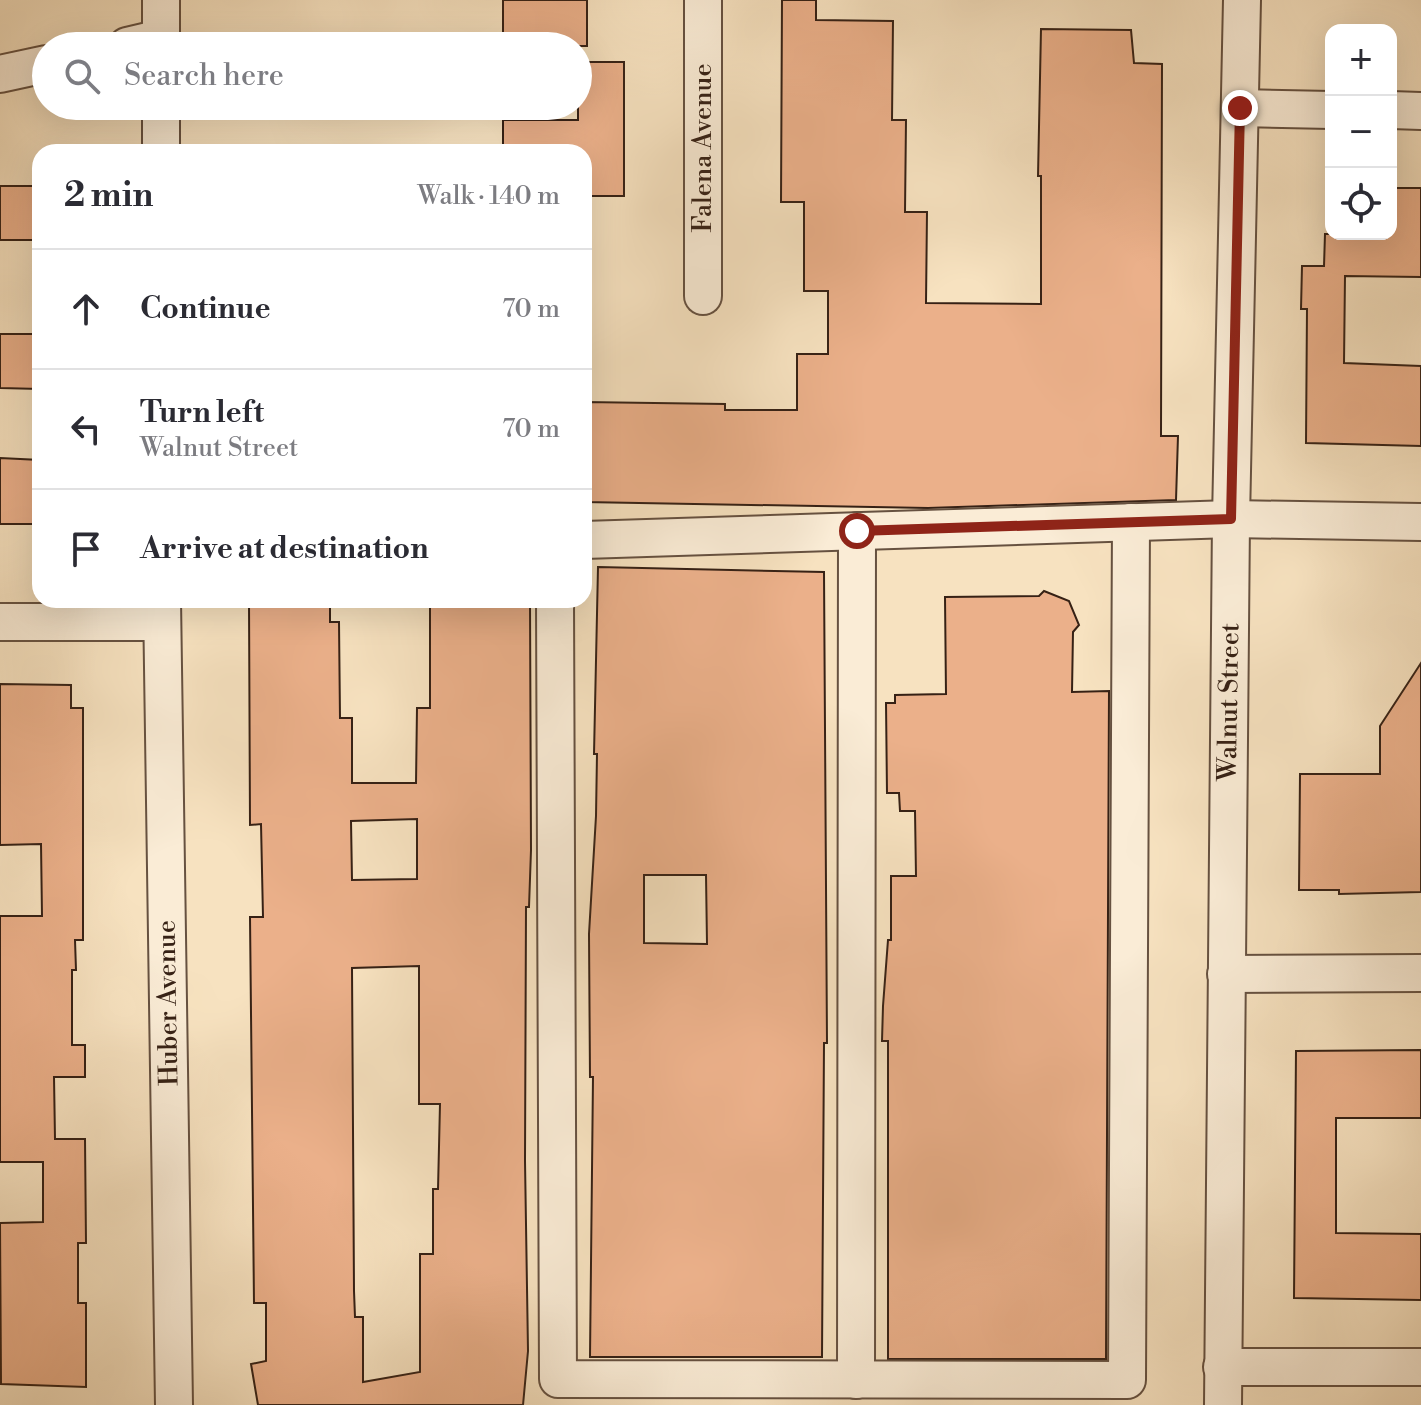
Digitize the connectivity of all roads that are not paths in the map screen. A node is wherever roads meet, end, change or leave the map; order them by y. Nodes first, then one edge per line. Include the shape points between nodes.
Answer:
1 (161, 0) edge
2 (703, 0) edge
3 (1242, 0) edge
4 (153, 32) edge
5 (32, 67) edge
6 (0, 74) edge
7 (1240, 108) junction
8 (1325, 110) edge
9 (1397, 110) edge
10 (1421, 111) edge
11 (161, 120) edge
12 (161, 144) edge
13 (703, 296) dead end
14 (1231, 519) junction
15 (1131, 522) junction
16 (1421, 522) edge
17 (857, 531) junction
18 (592, 540) edge
19 (555, 608) edge
20 (162, 611) edge
21 (0, 622) edge
22 (1421, 973) edge
23 (1226, 974) junction
24 (1421, 1367) edge
25 (856, 1380) junction
26 (1222, 1384) edge
27 (174, 1405) edge

1 - 4 street
2 - 13 street, Falena Avenue
3 - 7 street, Walnut Street
5 - 6 street
7 - 8 street
7 - 14 street, Walnut Street
9 - 10 street
11 - 12 street
14 - 15 street
14 - 16 street
14 - 23 street, Walnut Street
15 - 17 street
15 - 25 street via 1127,1380
17 - 18 street
17 - 25 street
19 - 25 street via 558,1379
20 - 21 street
20 - 27 street, Huber Avenue
22 - 23 street
23 - 26 street, Walnut Street
24 - 26 street

